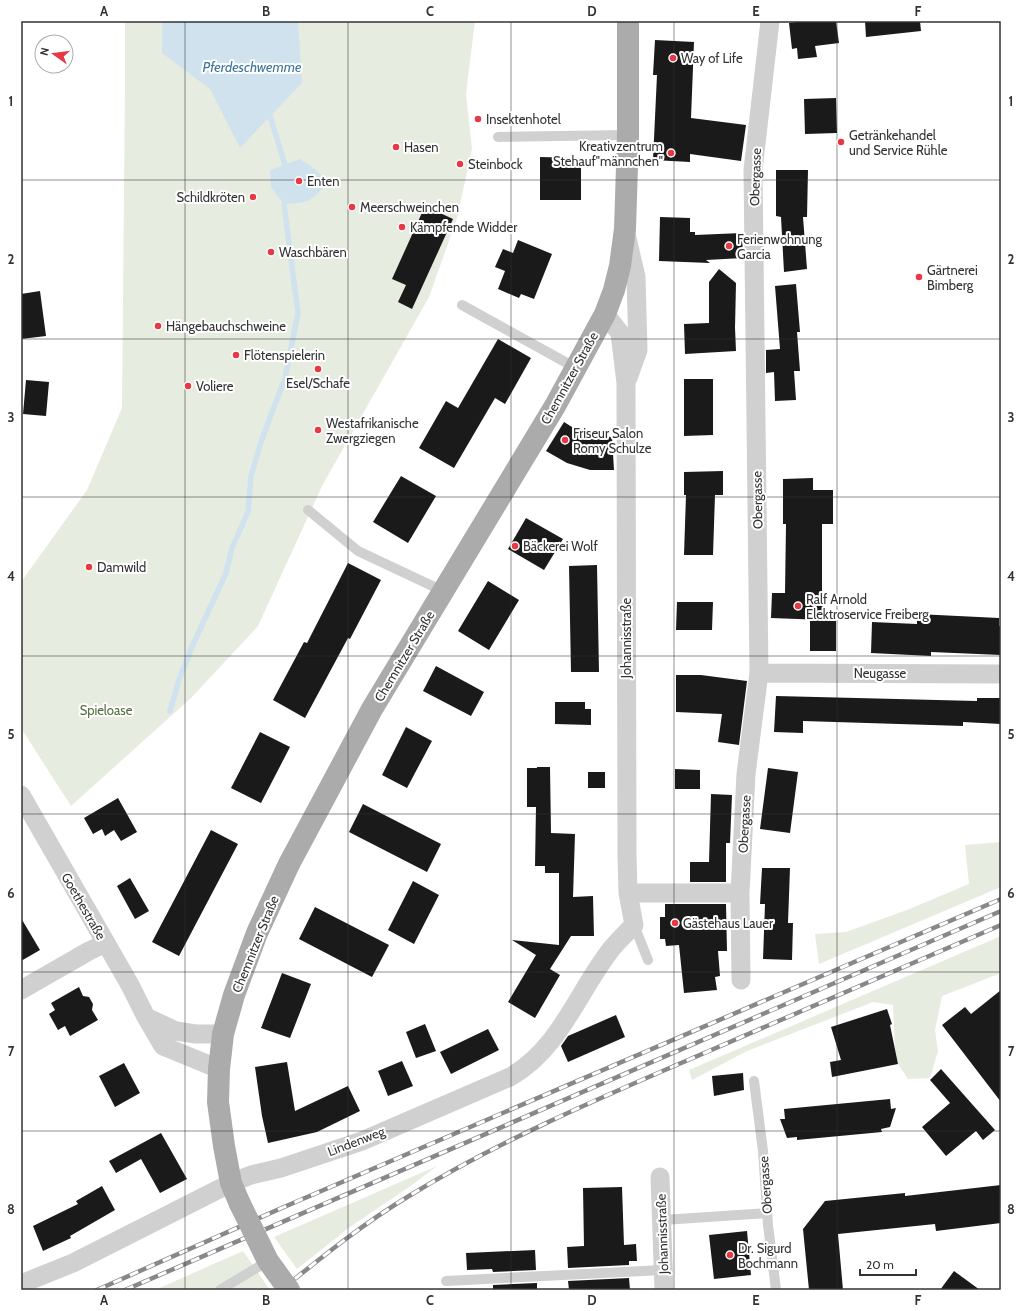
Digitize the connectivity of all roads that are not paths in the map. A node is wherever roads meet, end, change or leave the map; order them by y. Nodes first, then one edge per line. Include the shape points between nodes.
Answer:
1 (628, 21) edge
2 (770, 21) edge
3 (628, 135) junction
4 (498, 137) dead end
5 (625, 229) junction
6 (462, 305) dead end
7 (605, 314) junction
8 (576, 368) junction
9 (626, 383) junction
10 (308, 510) dead end
11 (443, 591) junction
12 (759, 673) junction
13 (1001, 674) edge
14 (21, 795) edge
15 (628, 893) junction
16 (740, 893) junction
17 (634, 926) junction
18 (106, 943) junction
19 (648, 960) dead end
20 (741, 980) dead end
21 (21, 990) edge
22 (146, 1017) junction
23 (223, 1034) junction
24 (220, 1069) junction
25 (754, 1081) dead end
26 (660, 1178) dead end
27 (231, 1183) junction
28 (767, 1213) junction
29 (663, 1220) junction
30 (268, 1261) junction
31 (664, 1270) junction
32 (446, 1281) dead end
33 (21, 1284) edge
34 (220, 1290) edge
35 (289, 1290) edge
36 (664, 1290) edge
37 (776, 1290) edge

1 - 3 main road, Chemnitzer Straße
2 - 12 street, Obergasse via 754,170
3 - 4 lane
3 - 5 main road, Chemnitzer Straße
5 - 7 main road, Chemnitzer Straße via 620,266
5 - 9 street, Johannisstraße via 636,277 638,350
6 - 8 lane
7 - 8 main road, Chemnitzer Straße
7 - 9 street, Johannisstraße via 620,332
8 - 11 main road, Chemnitzer Straße
9 - 15 street, Johannisstraße
10 - 11 lane via 358,551
11 - 23 main road, Chemnitzer Straße via 372,709 290,864 257,932
12 - 13 street, Neugasse
12 - 16 street, Obergasse via 746,774
14 - 18 street, Goethestraße
15 - 16 street
15 - 17 street, Johannisstraße
16 - 20 street, Obergasse
17 - 19 lane, Johannisstraße
17 - 27 street, Lindenweg via 612,948 554,1037 521,1071 362,1141
18 - 21 street
18 - 22 street, Goethestraße
22 - 23 street via 176,1031
22 - 24 street, Goethestraße via 163,1046
23 - 24 main road, Chemnitzer Straße
24 - 27 main road, Chemnitzer Straße via 218,1102
25 - 28 lane, Obergasse via 763,1151
26 - 29 street, Johannisstraße
27 - 30 main road, Chemnitzer Straße, bridge
27 - 33 street, Lindenweg via 73,1262
28 - 29 lane
28 - 37 lane, Obergasse
29 - 31 street, Johannisstraße
30 - 34 lane
30 - 35 main road, Chemnitzer Straße, bridge
31 - 32 lane
31 - 36 street, Johannisstraße

